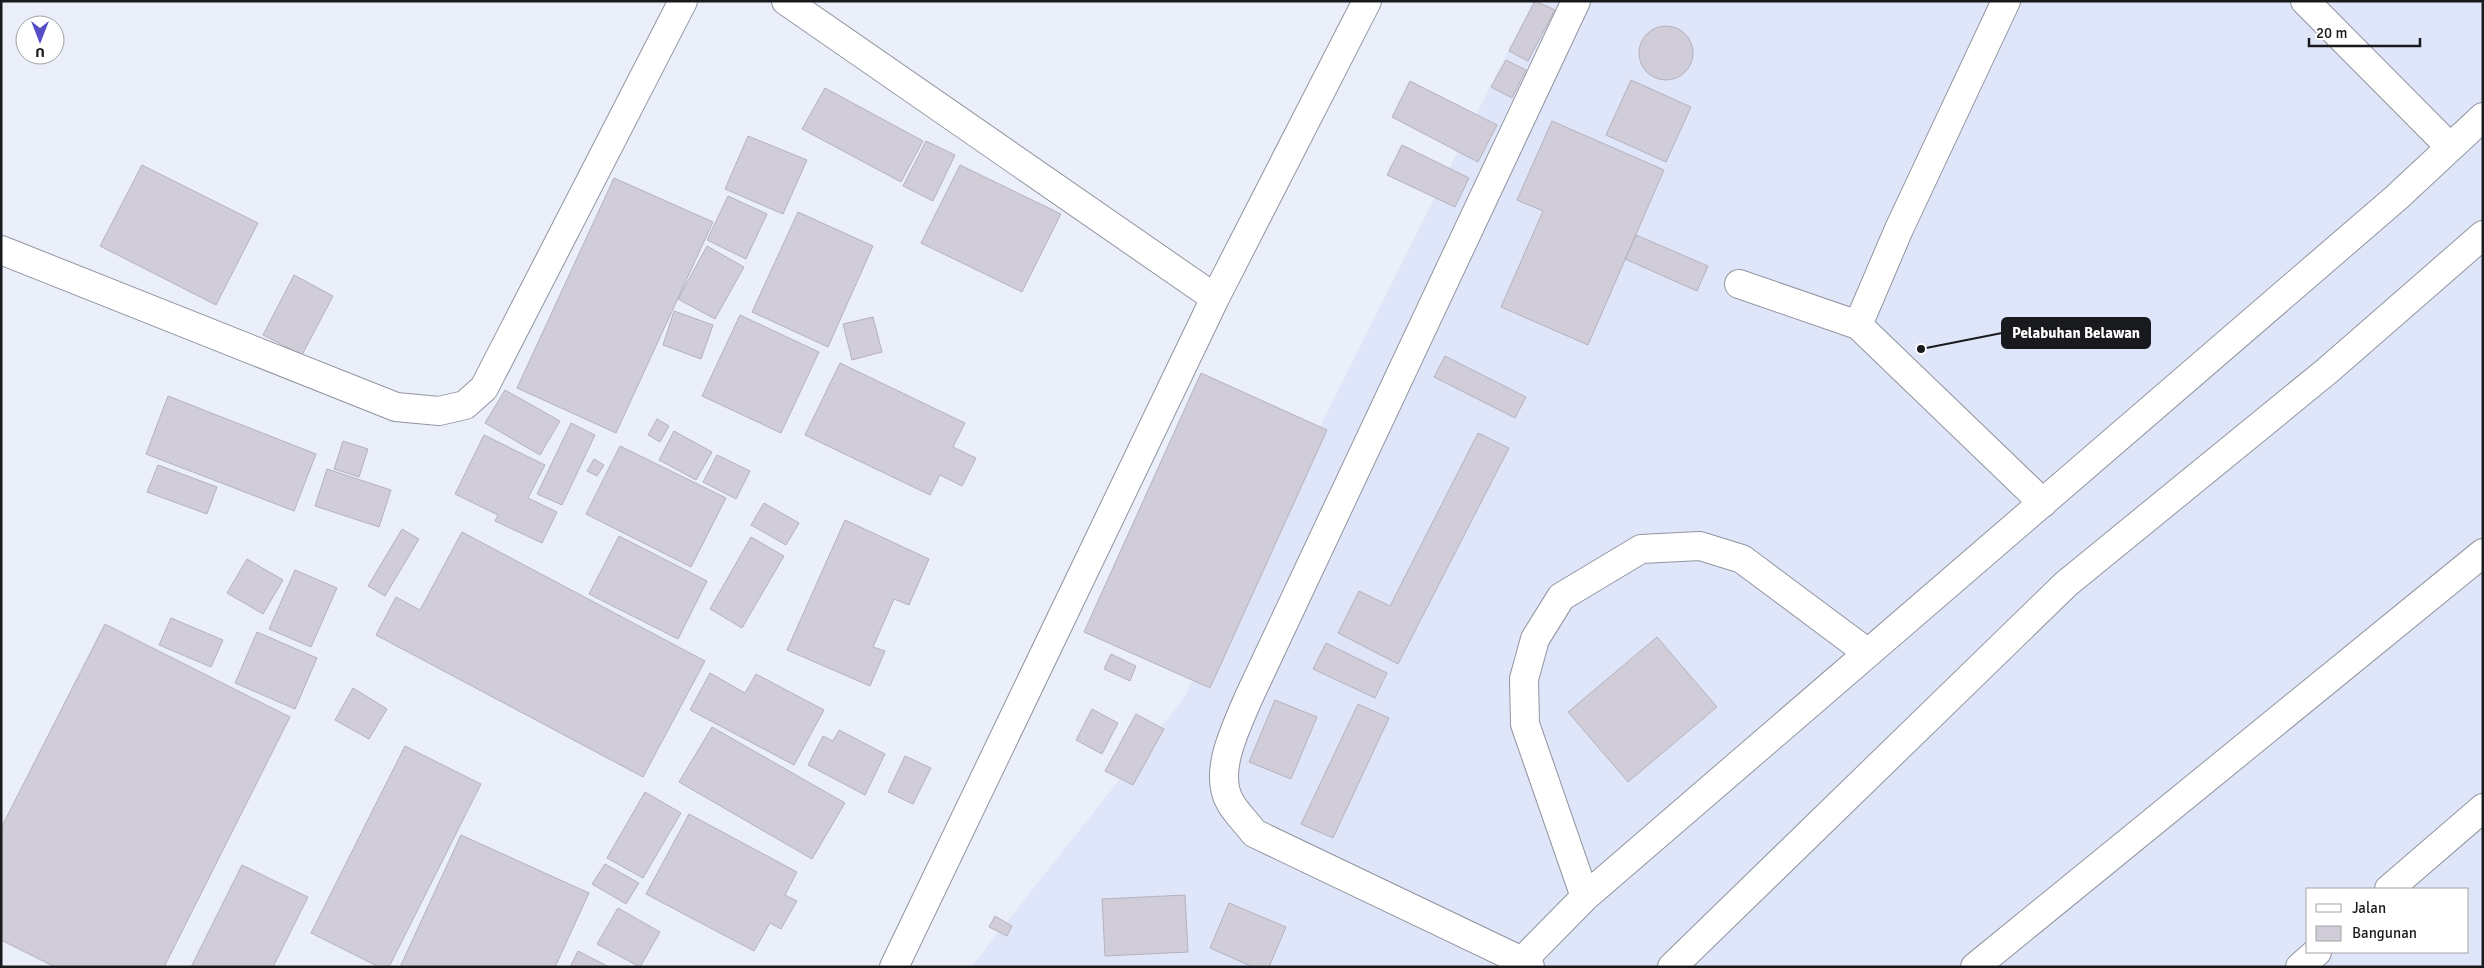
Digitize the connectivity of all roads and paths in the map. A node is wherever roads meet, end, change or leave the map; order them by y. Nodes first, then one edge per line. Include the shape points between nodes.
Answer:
1 (682, 1) edge
2 (786, 1) edge
3 (1367, 1) edge
4 (1576, 1) edge
5 (2006, 1) edge
6 (2305, 1) edge
7 (2483, 116) edge
8 (2449, 146) junction
9 (2483, 235) edge
10 (1, 250) edge
11 (1739, 284) dead end
12 (1215, 298) junction
13 (1858, 325) junction
14 (2043, 503) junction
15 (2483, 553) edge
16 (1868, 653) junction
17 (2483, 808) edge
18 (2390, 888) edge
19 (1585, 897) junction
20 (2316, 953) edge
21 (1526, 964) edge
22 (894, 967) edge
23 (1672, 967) edge
24 (1975, 967) edge
25 (2300, 967) edge

1 - 10 lane via 484,388 465,405 439,411 396,408
2 - 12 lane
3 - 12 lane
4 - 21 lane via 1248,699 1228,747 1225,778 1230,802 1254,833
5 - 13 lane via 1899,229
6 - 8 lane
7 - 8 lane
8 - 14 lane via 2396,198
9 - 23 lane via 2327,371 2066,584
11 - 13 lane
12 - 22 lane
13 - 14 lane
14 - 16 lane
15 - 24 lane
16 - 19 lane
16 - 19 lane via 1742,559 1700,546 1641,550 1561,597 1535,639 1524,678 1525,724
17 - 18 lane
19 - 21 lane
20 - 25 lane

